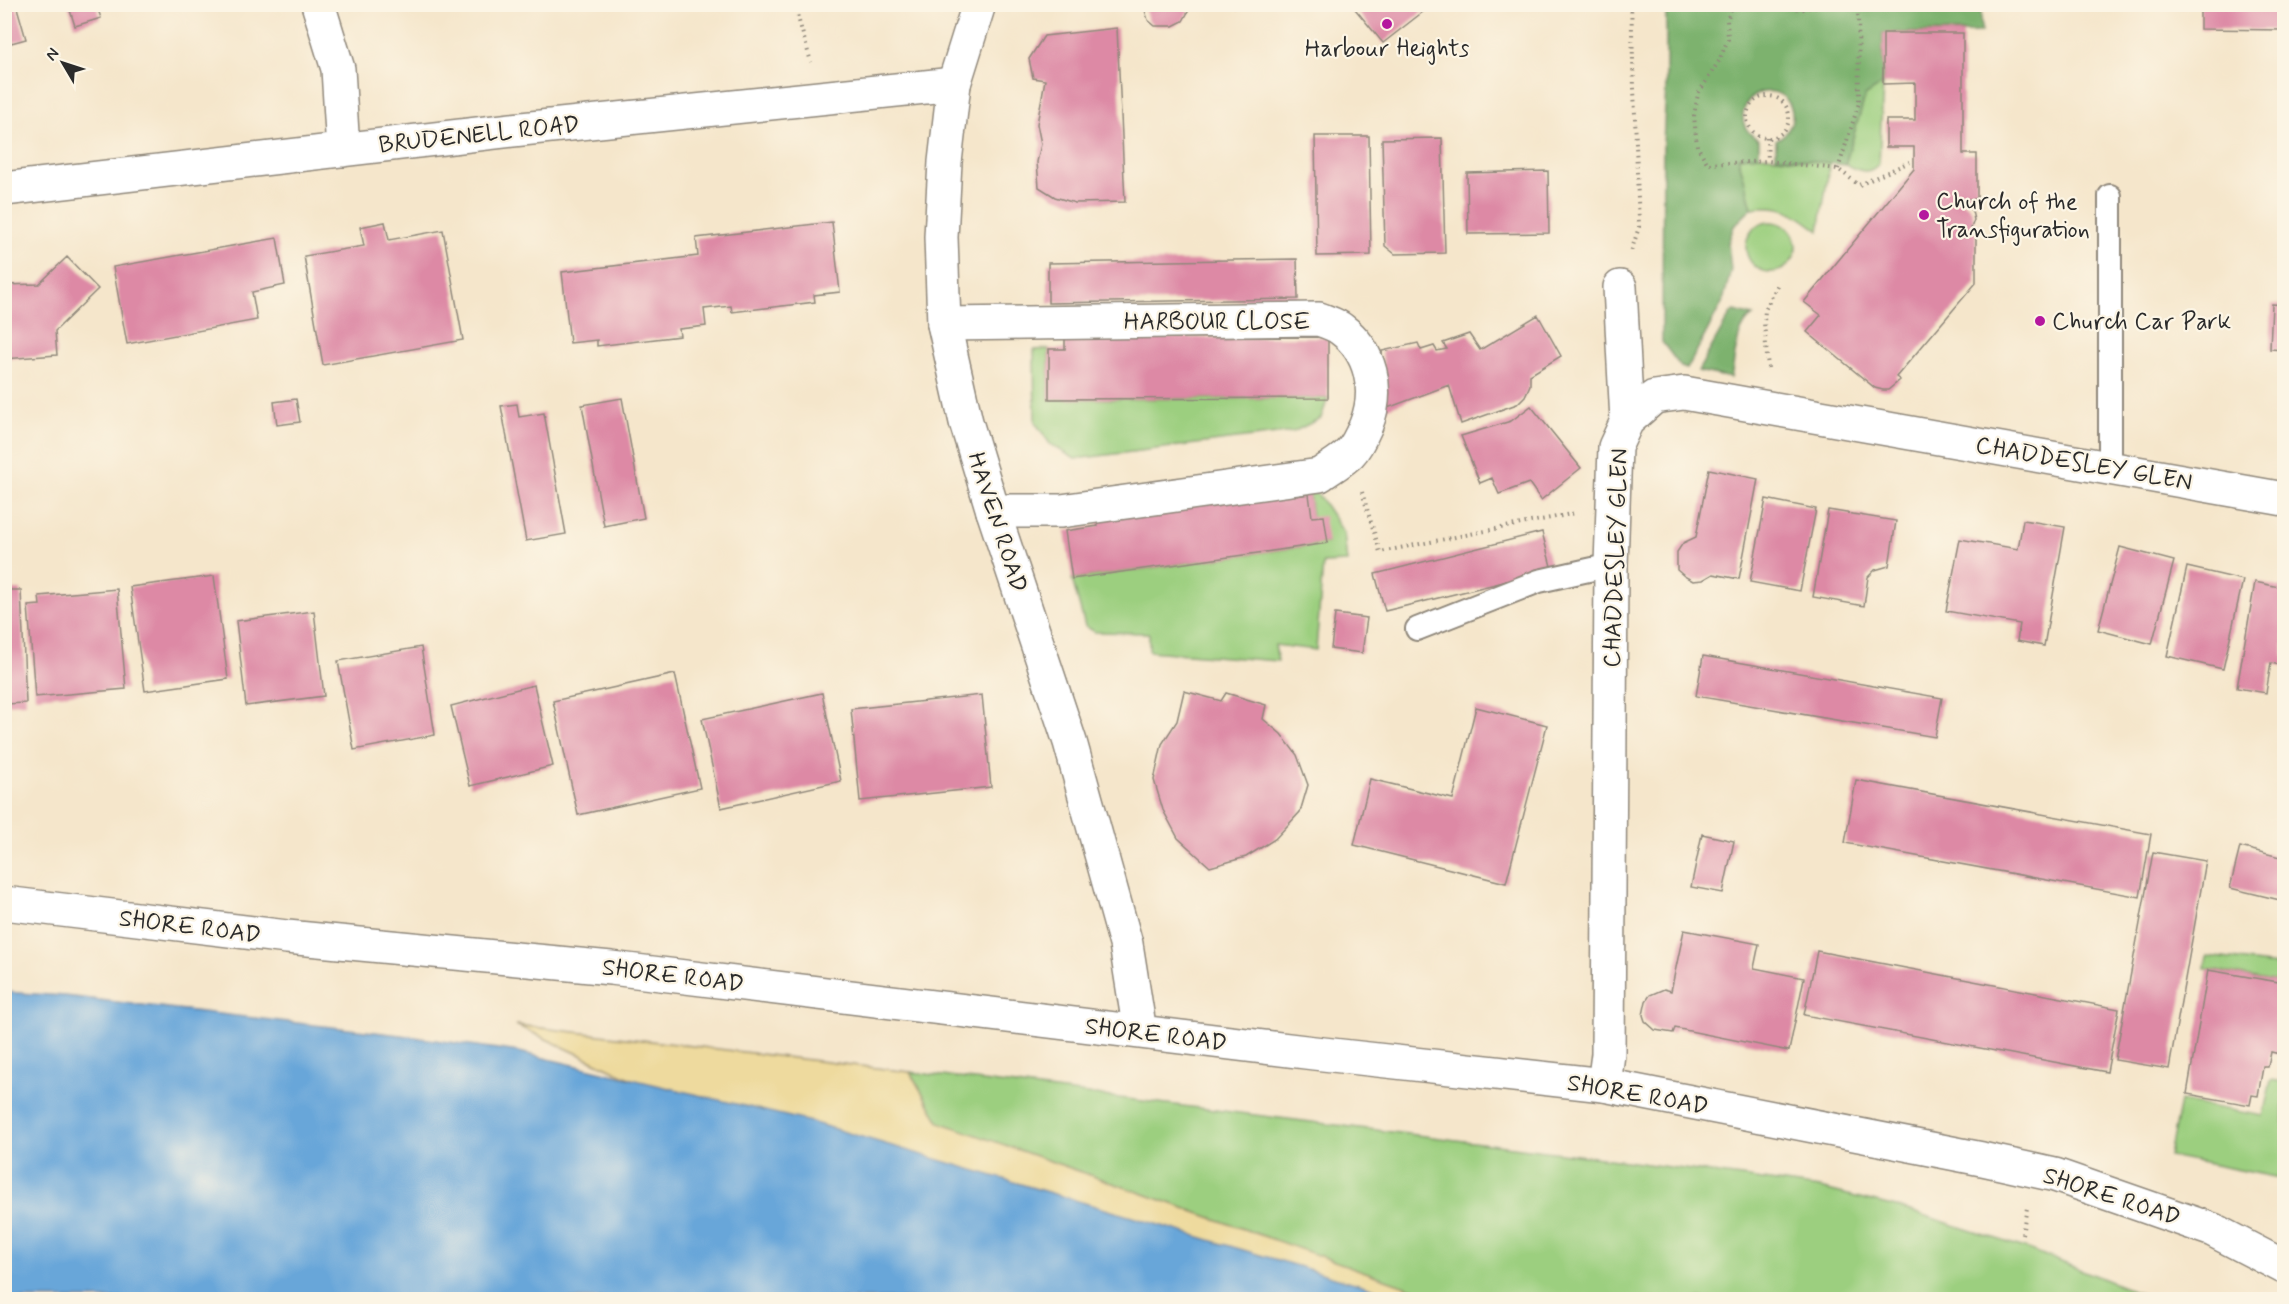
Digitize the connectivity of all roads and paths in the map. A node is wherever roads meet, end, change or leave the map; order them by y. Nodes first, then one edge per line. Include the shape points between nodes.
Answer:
1 (318, 4) edge
2 (794, 4) edge
3 (979, 4) edge
4 (1631, 4) edge
5 (1733, 4) edge
6 (1793, 4) edge
7 (1828, 4) edge
8 (1858, 4) edge
9 (954, 84) junction
10 (822, 97) junction
11 (1767, 137) junction
12 (343, 150) junction
13 (1914, 160) dead end
14 (1768, 161) junction
15 (1838, 169) junction
16 (4, 189) edge
17 (2110, 196) dead end
18 (1778, 284) dead end
19 (1620, 287) joint
20 (944, 324) junction
21 (1772, 408) junction
22 (1627, 421) junction
23 (1350, 452) junction
24 (2110, 467) junction
25 (2284, 499) edge
26 (993, 511) junction
27 (1612, 511) junction
28 (1611, 565) junction
29 (1417, 629) dead end
30 (4, 903) edge
31 (1140, 1032) junction
32 (1604, 1085) junction
33 (2284, 1267) edge

1 - 12 street via 338,69
2 - 10 path
3 - 9 street, HAVEN ROAD
4 - 19 path via 1639,227
5 - 14 path via 1727,20 1728,39 1698,94 1694,116 1697,146 1708,164
6 - 7 path via 1799,10
8 - 15 path via 1859,103
9 - 10 street, BRUDENELL ROAD
9 - 20 street, HAVEN ROAD via 941,237
10 - 12 street, BRUDENELL ROAD
11 - 11 path via 1754,133 1747,113 1754,101 1767,96 1780,100 1789,117 1780,134
11 - 14 path
12 - 16 street, BRUDENELL ROAD
13 - 15 path via 1859,185
14 - 15 path
17 - 24 lane
18 - 21 path via 1765,310 1764,323
19 - 22 street
20 - 23 street, HARBOUR CLOSE via 1319,319 1339,327 1354,341 1371,374 1371,411
20 - 26 street, HAVEN ROAD via 966,422
21 - 22 street, CHADDESLEY GLEN via 1684,393 1654,397
21 - 24 street, CHADDESLEY GLEN
22 - 27 street, CHADDESLEY GLEN via 1615,447
23 - 26 street, HARBOUR CLOSE via 1320,475 1061,511
23 - 27 path via 1380,552 1587,510
24 - 25 street, CHADDESLEY GLEN
26 - 31 street, HAVEN ROAD via 1070,742 1126,944
27 - 28 street, CHADDESLEY GLEN
28 - 29 lane via 1539,581
28 - 32 street, CHADDESLEY GLEN via 1608,1054
30 - 31 street, SHORE ROAD via 287,938 611,968
31 - 32 street, SHORE ROAD
32 - 33 street, SHORE ROAD via 2055,1175 2213,1230

